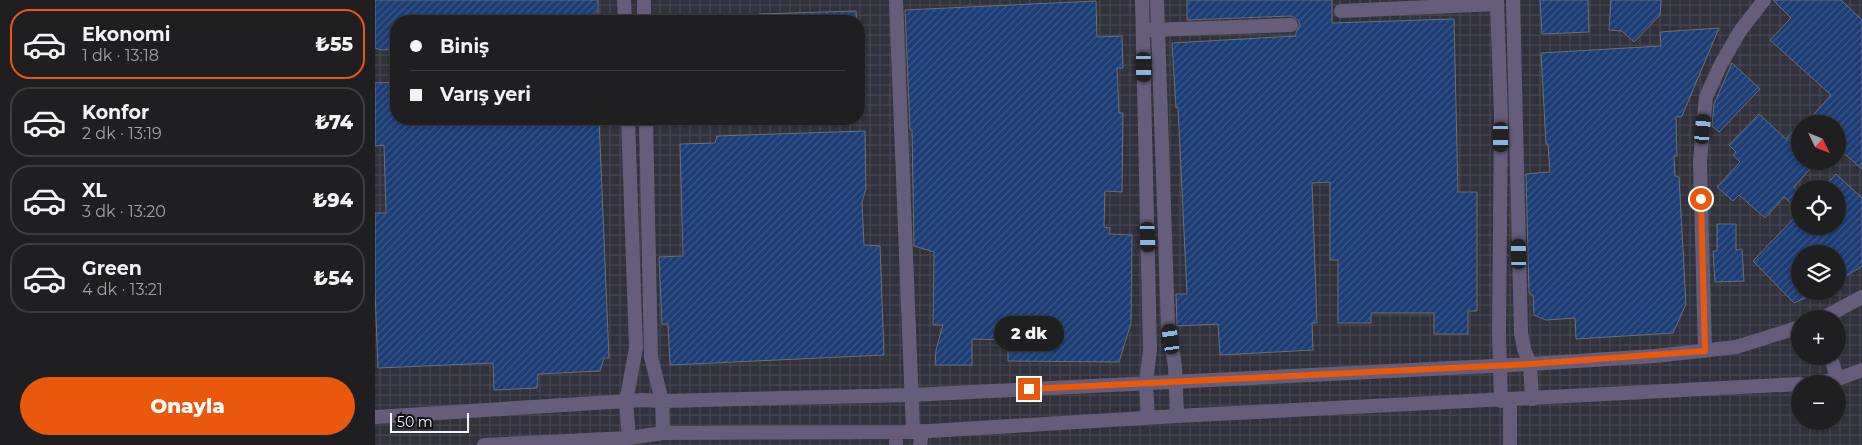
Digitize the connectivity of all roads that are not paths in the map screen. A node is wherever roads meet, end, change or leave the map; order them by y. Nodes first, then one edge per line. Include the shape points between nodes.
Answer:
1 (624, 0) edge
2 (644, 0) edge
3 (896, 0) edge
4 (1142, 0) edge
5 (1157, 0) edge
6 (1513, 0) edge
7 (1764, 0) edge
8 (1497, 2) edge
9 (1341, 11) dead end
10 (625, 15) edge
11 (644, 15) edge
12 (1291, 25) dead end
13 (1143, 30) junction
14 (1158, 30) junction
15 (1514, 36) junction
16 (1498, 37) junction
17 (1501, 117) junction
18 (1517, 117) junction
19 (628, 125) edge
20 (646, 125) edge
21 (1861, 301) edge
22 (1841, 310) edge
23 (1791, 330) edge
24 (1705, 351) junction
25 (1530, 364) junction
26 (1500, 365) junction
27 (1862, 370) edge
28 (1846, 376) edge
29 (1175, 382) junction
30 (1146, 383) junction
31 (1791, 385) edge
32 (911, 395) junction
33 (1532, 399) junction
34 (1505, 400) junction
35 (662, 401) junction
36 (626, 402) junction
37 (1177, 416) junction
38 (375, 417) edge
39 (1148, 418) junction
40 (917, 431) junction
41 (663, 433) junction
42 (629, 438) junction
43 (896, 438) edge
44 (484, 445) edge
45 (920, 445) edge
46 (1510, 445) edge

1 - 10 street
2 - 11 street
3 - 32 street
4 - 13 street
5 - 14 street
6 - 15 street
7 - 24 street via 1740,31 1706,97 1700,161
8 - 9 street
8 - 16 street
12 - 14 street
13 - 14 street
13 - 30 street via 1150,350
14 - 29 street via 1169,325
15 - 16 street
15 - 18 street
16 - 17 street
17 - 18 street
17 - 26 street
18 - 25 street via 1521,333 1523,349
19 - 36 street via 636,348
20 - 35 street via 651,357
21 - 22 street
23 - 24 street via 1736,346
24 - 25 street
25 - 26 street
25 - 33 street
26 - 29 street
26 - 34 street
27 - 28 street
29 - 30 street
29 - 37 street
30 - 32 street
30 - 39 street
31 - 33 street
32 - 35 street
32 - 40 street
33 - 34 street
34 - 37 street
34 - 46 street
35 - 36 street
35 - 41 street
36 - 38 street
36 - 42 street
37 - 39 street
39 - 40 street
40 - 43 street
40 - 45 street
41 - 42 street
41 - 43 street
42 - 44 street

